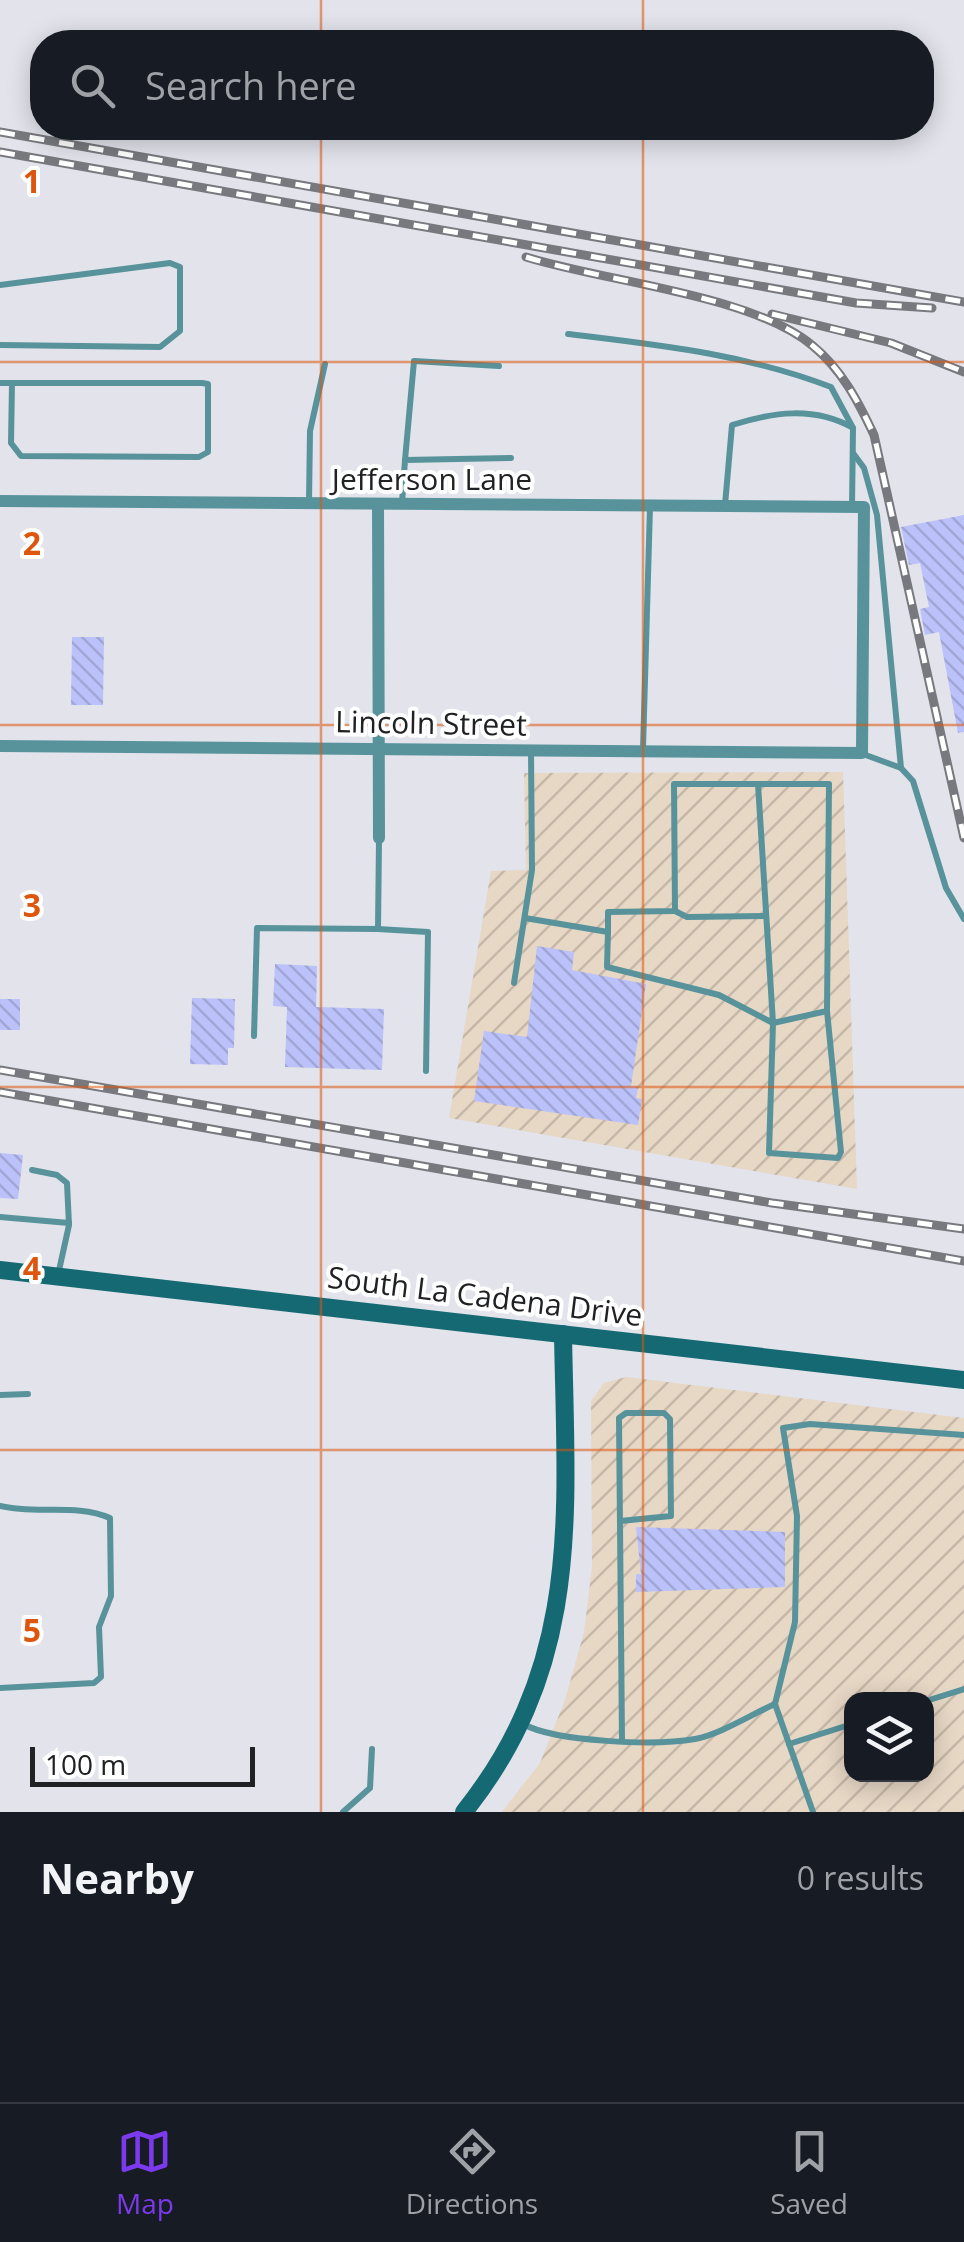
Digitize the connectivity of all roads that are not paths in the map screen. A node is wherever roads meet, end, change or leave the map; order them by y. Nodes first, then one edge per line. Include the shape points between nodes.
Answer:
1 (0, 285) edge
2 (568, 334) dead end
3 (0, 346) edge
4 (325, 364) dead end
5 (500, 366) dead end
6 (0, 383) edge
7 (12, 383) junction
8 (854, 428) junction
9 (853, 453) junction
10 (511, 458) dead end
11 (405, 460) junction
12 (0, 501) edge
13 (310, 504) junction
14 (378, 504) junction
15 (402, 504) junction
16 (650, 506) junction
17 (725, 506) junction
18 (858, 507) junction
19 (0, 746) edge
20 (378, 749) junction
21 (531, 750) junction
22 (643, 751) junction
23 (862, 754) junction
24 (901, 768) junction
25 (758, 784) junction
26 (379, 838) joint
27 (675, 911) junction
28 (766, 916) junction
29 (524, 918) junction
30 (964, 920) edge
31 (378, 929) junction
32 (608, 932) junction
33 (514, 983) dead end
34 (827, 1011) junction
35 (773, 1023) junction
36 (254, 1036) dead end
37 (426, 1071) dead end
38 (32, 1170) dead end
39 (0, 1217) edge
40 (69, 1223) junction
41 (0, 1270) edge
42 (58, 1276) junction
43 (564, 1334) junction
44 (964, 1380) edge
45 (28, 1394) dead end
46 (0, 1395) edge
47 (964, 1434) edge
48 (0, 1506) edge
49 (620, 1521) junction
50 (0, 1688) edge
51 (964, 1689) edge
52 (934, 1698) edge
53 (775, 1704) junction
54 (522, 1723) junction
55 (844, 1727) edge
56 (622, 1739) junction
57 (789, 1744) junction
58 (372, 1749) dead end
59 (344, 1812) edge
60 (464, 1812) edge
61 (813, 1812) edge

1 - 3 lane via 170,264 180,266 182,278 180,330 160,347
2 - 8 lane via 710,351 784,369 831,387
4 - 13 lane via 310,431
5 - 11 lane via 414,361
6 - 7 lane
7 - 7 lane via 208,384 208,452 21,456 11,442
8 - 9 lane
8 - 17 lane via 778,410 732,425
9 - 18 lane
9 - 24 lane via 877,515
10 - 11 lane
11 - 15 lane
12 - 13 street, Jefferson Lane
13 - 14 street, Jefferson Lane
14 - 15 street, Jefferson Lane
14 - 20 street
15 - 16 street, Jefferson Lane
16 - 17 street, Jefferson Lane
16 - 22 lane
17 - 18 street, Jefferson Lane
18 - 23 street
19 - 20 street, Lincoln Street
20 - 21 street, Lincoln Street
20 - 26 street
21 - 22 street, Lincoln Street
21 - 29 lane via 532,870
22 - 23 street, Lincoln Street
23 - 24 lane
24 - 30 lane via 913,780 946,888
25 - 27 lane via 674,784
25 - 28 lane
25 - 34 lane via 829,784
26 - 31 lane
27 - 28 lane via 686,917
27 - 32 lane via 608,912
28 - 35 lane
29 - 32 lane
29 - 33 lane
31 - 36 lane via 257,928
31 - 37 lane via 428,932
32 - 35 lane via 606,967 719,995
34 - 35 lane
34 - 35 lane via 838,1158 769,1153
38 - 40 lane via 68,1183
39 - 40 lane
40 - 42 lane
41 - 42 main road, South La Cadena Drive
42 - 43 main road, South La Cadena Drive
43 - 44 main road, South La Cadena Drive
43 - 54 main road via 559,1601
45 - 46 lane
47 - 53 lane via 783,1428 797,1516 795,1622
48 - 50 lane via 110,1518 111,1596 99,1627 102,1677 94,1683
49 - 49 lane via 619,1418 664,1412 670,1419 671,1516
49 - 56 lane
51 - 52 lane
53 - 56 lane via 696,1739
53 - 57 lane
54 - 56 lane via 542,1734
54 - 60 main road
55 - 57 lane
57 - 61 lane
58 - 59 lane via 370,1788

